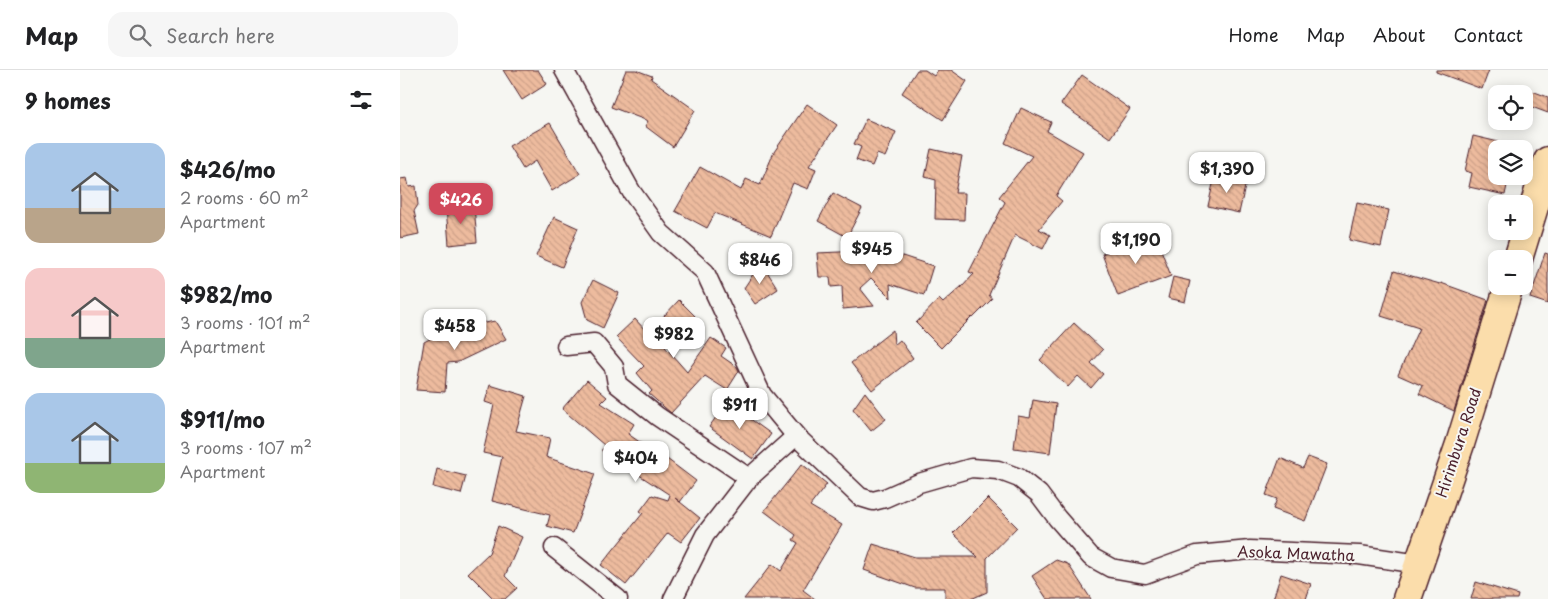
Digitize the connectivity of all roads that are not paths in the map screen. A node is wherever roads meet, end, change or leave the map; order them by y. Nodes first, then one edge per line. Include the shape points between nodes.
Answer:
1 (564, 70) edge
2 (1548, 161) edge
3 (1521, 250) edge
4 (1506, 295) edge
5 (566, 346) dead end
6 (796, 436) junction
7 (748, 478) junction
8 (554, 548) dead end
9 (1419, 564) junction
10 (618, 599) edge
11 (673, 599) edge
12 (1407, 599) edge

1 - 6 street, Asoka Mawatha via 631,191 661,233 705,272 762,395
2 - 3 main road
4 - 9 main road, Hirimbura Road
5 - 7 street via 594,343 614,367 617,384 657,416
6 - 7 street
6 - 9 street, Asoka Mawatha via 860,497 873,501 971,468 998,470 1019,478 1039,494 1091,557 1110,568 1145,574 1197,555 1250,550 1359,555
7 - 11 street via 705,535
8 - 10 street
9 - 12 main road, Hirimbura Road

